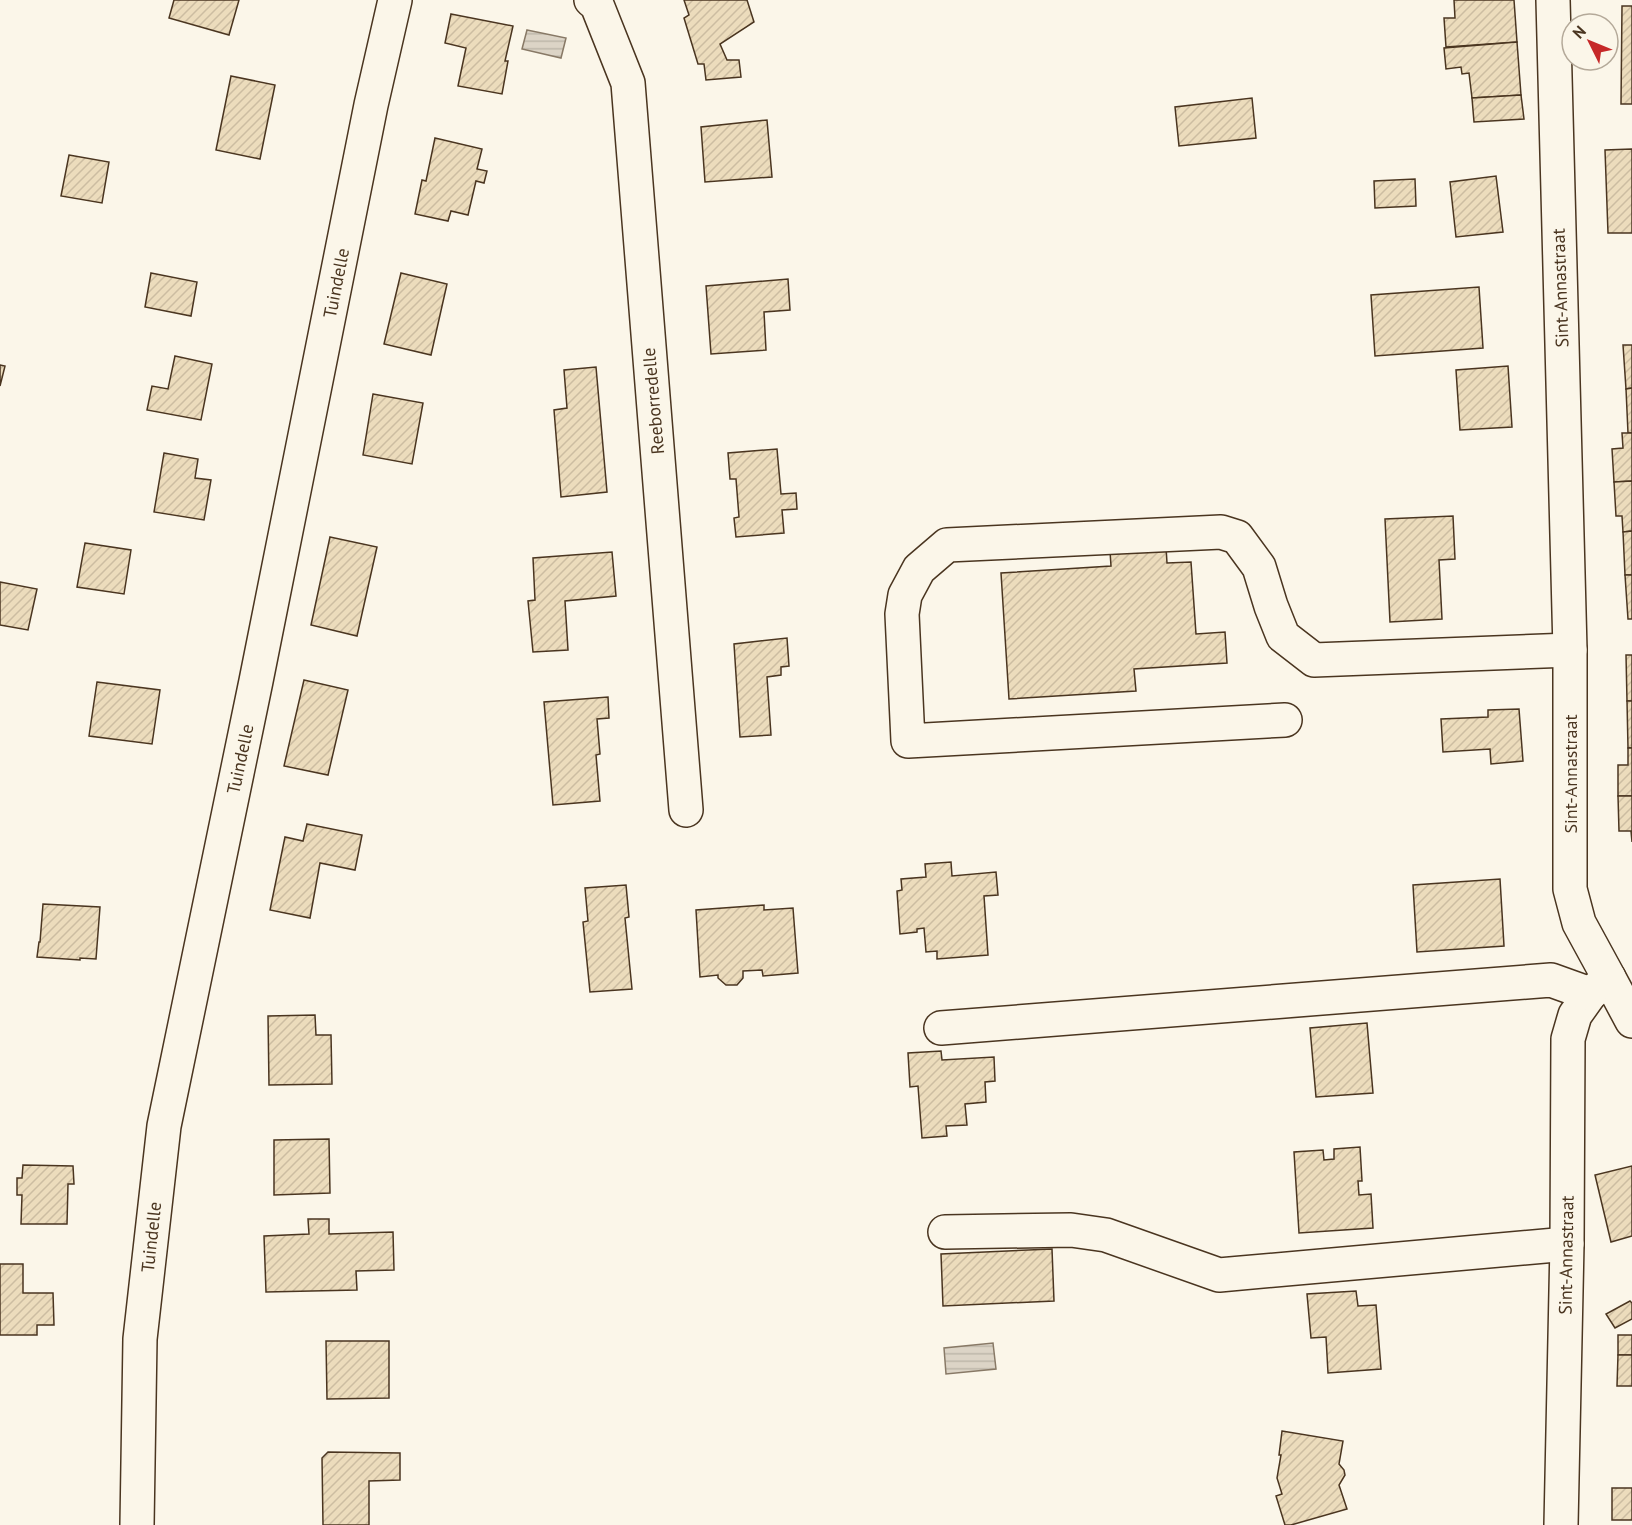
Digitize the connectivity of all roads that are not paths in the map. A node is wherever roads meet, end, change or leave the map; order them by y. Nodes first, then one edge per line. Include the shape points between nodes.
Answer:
1 (395, 0) edge
2 (591, 0) edge
3 (1552, 0) edge
4 (1570, 650) junction
5 (1285, 720) dead end
6 (686, 810) dead end
7 (1599, 986) junction
8 (1632, 1021) edge
9 (941, 1028) dead end
10 (945, 1232) dead end
11 (1567, 1244) junction
12 (136, 1525) edge
13 (1561, 1525) edge

1 - 12 street, Tuindelle via 164,1126 140,1339
2 - 6 street, Reeborredelle via 597,5 628,83
3 - 4 street, Sint-Annastraat
4 - 5 street via 1314,660 1283,636 1259,567 1237,537 1221,532 947,545 919,569 905,595 902,614 908,741
4 - 7 street, Sint-Annastraat via 1570,890
7 - 8 street
7 - 9 street via 1551,980
7 - 11 street, Sint-Annastraat via 1575,1015 1568,1039
10 - 11 street via 1071,1230 1106,1235 1219,1275
11 - 13 street, Sint-Annastraat

